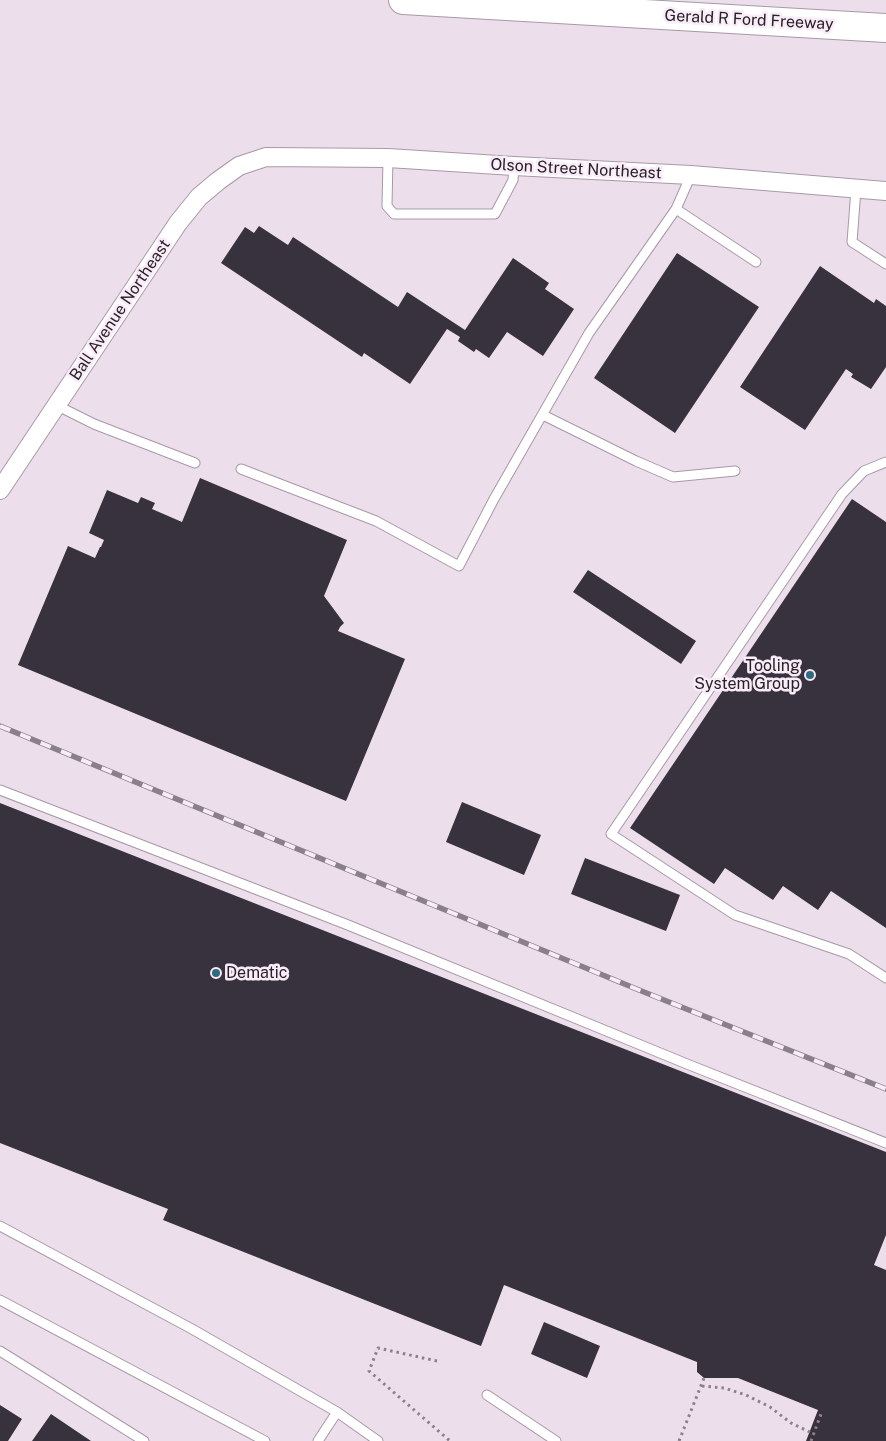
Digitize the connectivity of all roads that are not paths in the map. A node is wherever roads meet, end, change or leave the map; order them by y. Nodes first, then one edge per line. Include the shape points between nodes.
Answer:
1 (403, 0) edge
2 (886, 28) edge
3 (266, 157) joint
4 (388, 158) junction
5 (514, 166) junction
6 (691, 175) junction
7 (856, 189) junction
8 (886, 191) edge
9 (676, 209) junction
10 (756, 262) dead end
11 (886, 264) edge
12 (56, 405) junction
13 (542, 415) junction
14 (886, 462) edge
15 (195, 463) dead end
16 (241, 469) dead end
17 (735, 471) dead end
18 (0, 490) edge
19 (0, 790) edge
20 (886, 978) edge
21 (886, 1143) edge
22 (0, 1226) edge
23 (0, 1300) edge
24 (0, 1351) edge
25 (486, 1395) dead end
26 (337, 1412) junction
27 (374, 1440) edge
28 (144, 1441) edge
29 (265, 1441) edge
30 (318, 1441) edge
31 (556, 1441) edge

1 - 2 highway, Gerald R Ford Freeway
3 - 4 street, Olson Street Northeast
3 - 12 street, Ball Avenue Northeast via 239,166 199,197 178,223
4 - 5 street, Olson Street Northeast
4 - 5 lane via 388,206 394,214 494,214 513,180
5 - 6 street, Olson Street Northeast
6 - 7 street, Olson Street Northeast
6 - 9 lane
7 - 8 street, Olson Street Northeast
7 - 11 lane via 852,242
9 - 10 lane
9 - 13 lane via 590,333
12 - 15 lane via 94,424
12 - 18 street, Ball Avenue Northeast
13 - 16 lane via 459,566 376,522
13 - 17 lane via 673,477
14 - 20 lane via 864,470 842,494 611,834 735,915 849,954
19 - 21 lane via 348,925
22 - 26 lane via 192,1329
23 - 29 lane
24 - 28 lane
25 - 31 lane
26 - 27 lane
26 - 30 lane

